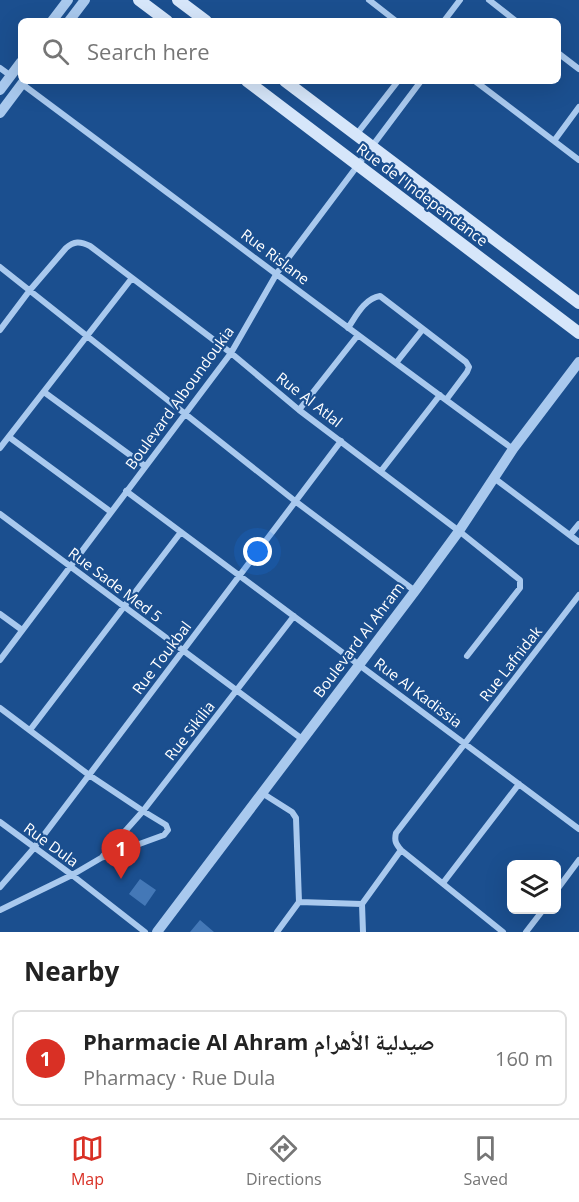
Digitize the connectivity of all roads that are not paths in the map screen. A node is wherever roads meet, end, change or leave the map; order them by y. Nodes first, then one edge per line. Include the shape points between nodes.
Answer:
1 (68, 0) edge
2 (85, 0) edge
3 (139, 0) edge
4 (178, 0) edge
5 (369, 0) edge
6 (460, 0) edge
7 (489, 0) edge
8 (54, 18) edge
9 (71, 18) edge
10 (163, 18) edge
11 (202, 18) edge
12 (392, 18) edge
13 (446, 18) edge
14 (512, 18) edge
15 (561, 55) edge
16 (18, 66) edge
17 (0, 68) edge
18 (579, 69) edge
19 (11, 76) junction
20 (22, 84) edge
21 (24, 84) edge
22 (251, 84) edge
23 (289, 84) edge
24 (396, 84) edge
25 (420, 84) edge
26 (479, 84) edge
27 (0, 90) edge
28 (579, 107) edge
29 (0, 113) edge
30 (356, 135) junction
31 (554, 141) junction
32 (372, 147) junction
33 (579, 160) edge
34 (358, 165) junction
35 (0, 267) edge
36 (277, 273) junction
37 (132, 278) junction
38 (30, 290) junction
39 (579, 303) edge
40 (348, 328) junction
41 (423, 329) junction
42 (0, 330) edge
43 (579, 333) edge
44 (358, 335) junction
45 (87, 336) junction
46 (231, 353) junction
47 (579, 362) edge
48 (396, 363) junction
49 (44, 392) junction
50 (440, 395) junction
51 (446, 400) junction
52 (299, 410) junction
53 (185, 413) junction
54 (9, 437) junction
55 (341, 441) junction
56 (0, 448) edge
57 (513, 449) junction
58 (145, 466) junction
59 (381, 471) junction
60 (494, 478) junction
61 (126, 491) junction
62 (295, 501) junction
63 (111, 512) junction
64 (0, 514) edge
65 (579, 524) edge
66 (459, 531) junction
67 (181, 532) junction
68 (570, 535) junction
69 (579, 542) edge
70 (70, 567) junction
71 (240, 575) junction
72 (415, 591) junction
73 (579, 595) edge
74 (124, 608) junction
75 (0, 614) edge
76 (294, 616) junction
77 (22, 630) junction
78 (183, 651) junction
79 (467, 656) dead end
80 (0, 660) edge
81 (359, 664) junction
82 (237, 692) junction
83 (0, 708) edge
84 (30, 730) junction
85 (302, 739) junction
86 (464, 743) junction
87 (89, 775) junction
88 (519, 784) junction
89 (262, 793) junction
90 (143, 811) junction
91 (0, 822) edge
92 (579, 829) edge
93 (34, 848) junction
94 (401, 850) junction
95 (101, 858) junction
96 (579, 860) edge
97 (72, 875) junction
98 (443, 884) junction
99 (561, 884) edge
100 (0, 887) edge
101 (299, 902) junction
102 (362, 904) junction
103 (0, 910) edge
104 (539, 914) edge
105 (145, 932) edge
106 (157, 932) edge
107 (277, 932) edge
108 (363, 932) edge
109 (502, 932) edge
110 (526, 932) edge

1 - 8 street
2 - 9 street
3 - 10 main road
4 - 11 main road
5 - 12 street
6 - 13 street
7 - 14 street
15 - 18 street
16 - 19 street
17 - 19 street
19 - 27 street
20 - 29 street
21 - 36 street, Rue Rislane
22 - 34 main road, Rue de l'Independance
23 - 30 main road, Rue de l'Independance
24 - 30 street
25 - 32 street, Boulevard Alboundoukia
26 - 31 street
28 - 31 street
30 - 32 main road, Rue de l'Independance
31 - 33 street
32 - 34 street, Boulevard Alboundoukia
32 - 39 main road, Rue de l'Independance
34 - 36 street, Boulevard Alboundoukia
34 - 43 main road, Rue de l'Independance
35 - 38 street
36 - 40 street, Rue Rislane
36 - 46 street, Boulevard Alboundoukia
37 - 38 street, Rue Al Atlal via 90,246 76,242 66,248
37 - 45 street
37 - 46 street, Rue Al Atlal
38 - 42 street
38 - 45 street
40 - 41 street via 368,301 381,296
40 - 44 street, Rue Rislane
41 - 48 street
41 - 51 street via 469,367
44 - 48 street, Rue Rislane
44 - 52 street
45 - 49 street
45 - 53 street
46 - 52 street, Rue Al Atlal
46 - 53 street, Boulevard Alboundoukia
47 - 57 street, Boulevard Al Ahram
48 - 50 street, Rue Rislane
49 - 54 street
49 - 58 street
50 - 51 street, Rue Rislane
50 - 59 street
51 - 57 street, Rue Rislane
52 - 55 street, Rue Al Atlal
53 - 58 street, Boulevard Alboundoukia
53 - 62 street
54 - 56 street
54 - 63 street
55 - 59 street, Rue Al Atlal
55 - 62 street, Rue Toukbal
57 - 60 street, Boulevard Al Ahram
58 - 61 street, Boulevard Alboundoukia
59 - 66 street, Rue Al Atlal
60 - 66 street, Boulevard Al Ahram
60 - 68 street
61 - 63 street, Boulevard Alboundoukia
61 - 67 street, Rue Al Kadissia
62 - 71 street, Rue Toukbal
62 - 72 street
63 - 70 street, Boulevard Alboundoukia
64 - 70 street, Rue Sade Med 5
65 - 68 street
66 - 72 street, Boulevard Al Ahram
66 - 79 street, Rue Al Atlal via 520,579 521,585
67 - 71 street, Rue Al Kadissia
67 - 74 street
68 - 69 street
70 - 74 street, Rue Sade Med 5
70 - 77 street, Boulevard Alboundoukia
71 - 76 street, Rue Al Kadissia
71 - 78 street, Rue Toukbal
72 - 81 street, Boulevard Al Ahram
73 - 86 street, Rue Lafnidak
74 - 78 street, Rue Sade Med 5
74 - 84 street
75 - 77 street
76 - 81 street, Rue Al Kadissia
76 - 82 street, Rue Sikilia
77 - 80 street, Boulevard Alboundoukia
78 - 82 street, Rue Sade Med 5
78 - 87 street, Rue Toukbal
81 - 85 street, Boulevard Al Ahram
81 - 86 street, Rue Al Kadissia
82 - 85 street, Rue Sade Med 5
82 - 90 street, Rue Sikilia
83 - 84 street
84 - 87 street
85 - 89 street, Boulevard Al Ahram
86 - 88 street, Rue Al Kadissia
86 - 94 street, Rue Lafnidak via 396,833 395,842
87 - 90 street
87 - 93 street, Rue Toukbal
88 - 92 street, Rue Al Kadissia
88 - 98 street
89 - 101 street via 296,818
89 - 106 street, Boulevard Al Ahram
90 - 95 street, Rue Sikilia
90 - 95 street via 166,825 167,833
91 - 93 street, Rue Dula
93 - 97 street, Rue Dula
93 - 100 street, Rue Toukbal
94 - 98 street
94 - 102 street
95 - 97 street
96 - 99 street
97 - 103 street
97 - 105 street, Rue Dula
98 - 109 street
101 - 102 street
101 - 107 street
102 - 108 street
104 - 110 street

